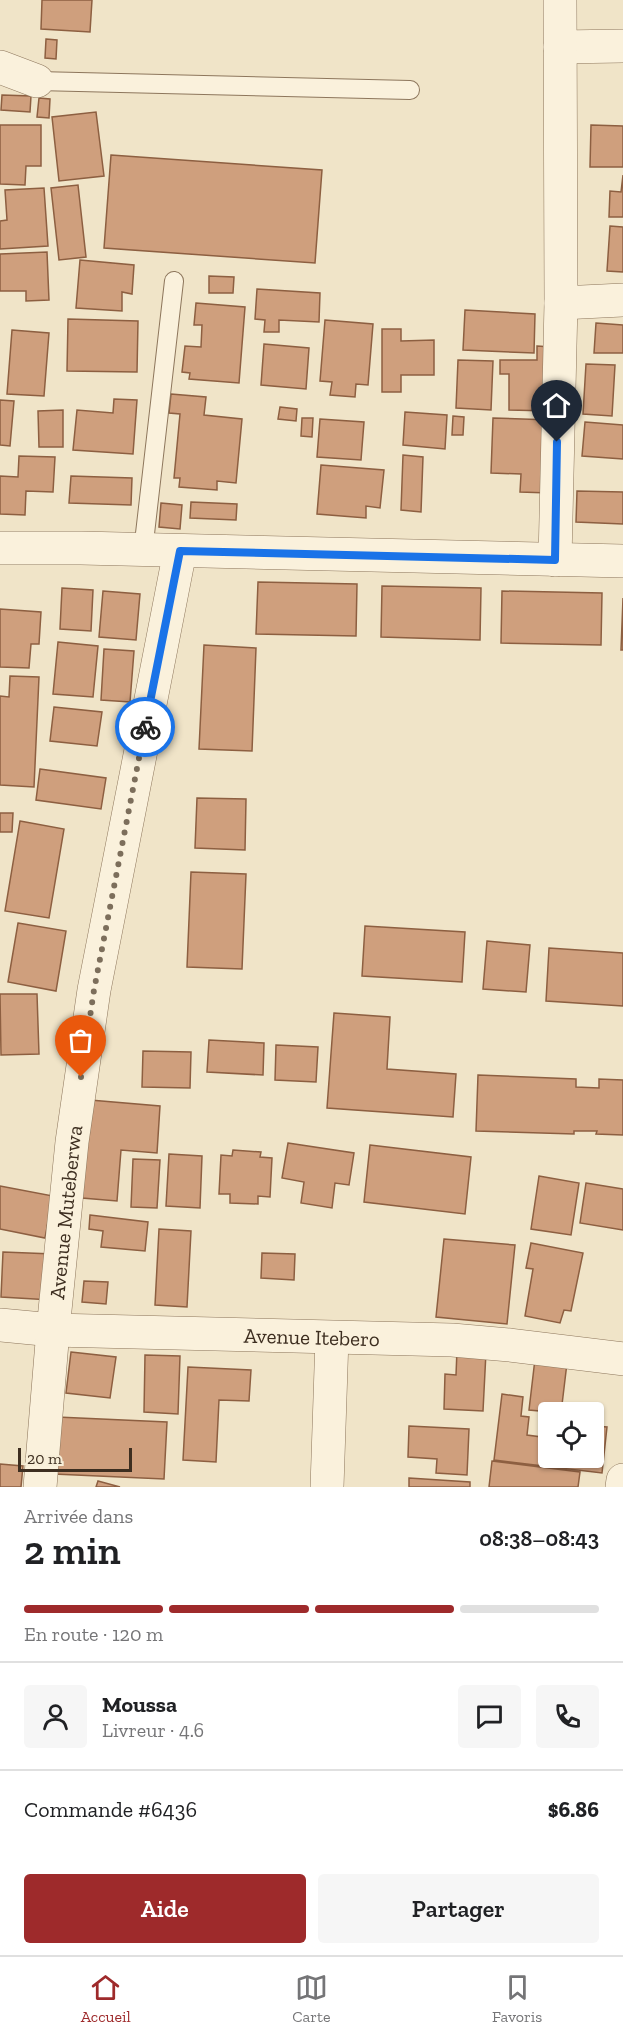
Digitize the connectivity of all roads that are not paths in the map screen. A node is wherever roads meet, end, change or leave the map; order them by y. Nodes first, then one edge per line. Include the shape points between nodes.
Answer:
1 (560, 0) edge
2 (560, 46) junction
3 (623, 46) edge
4 (0, 67) edge
5 (37, 81) joint
6 (410, 90) dead end
7 (174, 280) dead end
8 (623, 300) edge
9 (561, 303) junction
10 (0, 548) edge
11 (143, 551) junction
12 (180, 551) junction
13 (555, 560) junction
14 (623, 561) edge
15 (0, 1325) edge
16 (53, 1330) junction
17 (332, 1338) junction
18 (623, 1359) edge
19 (623, 1480) edge
20 (40, 1487) edge
21 (327, 1487) edge
22 (622, 1487) edge

1 - 2 street
2 - 3 street
2 - 9 street
4 - 5 street
5 - 6 lane
7 - 11 lane
8 - 9 street
9 - 13 street
10 - 11 street
11 - 12 street
12 - 13 street
12 - 16 street, Avenue Muteberwa via 94,990 72,1142
13 - 14 street
15 - 16 street, Avenue Itebero
16 - 17 street, Avenue Itebero
16 - 20 street, Avenue Muteberwa
17 - 18 street, Avenue Itebero via 452,1340
17 - 21 street
19 - 22 street

